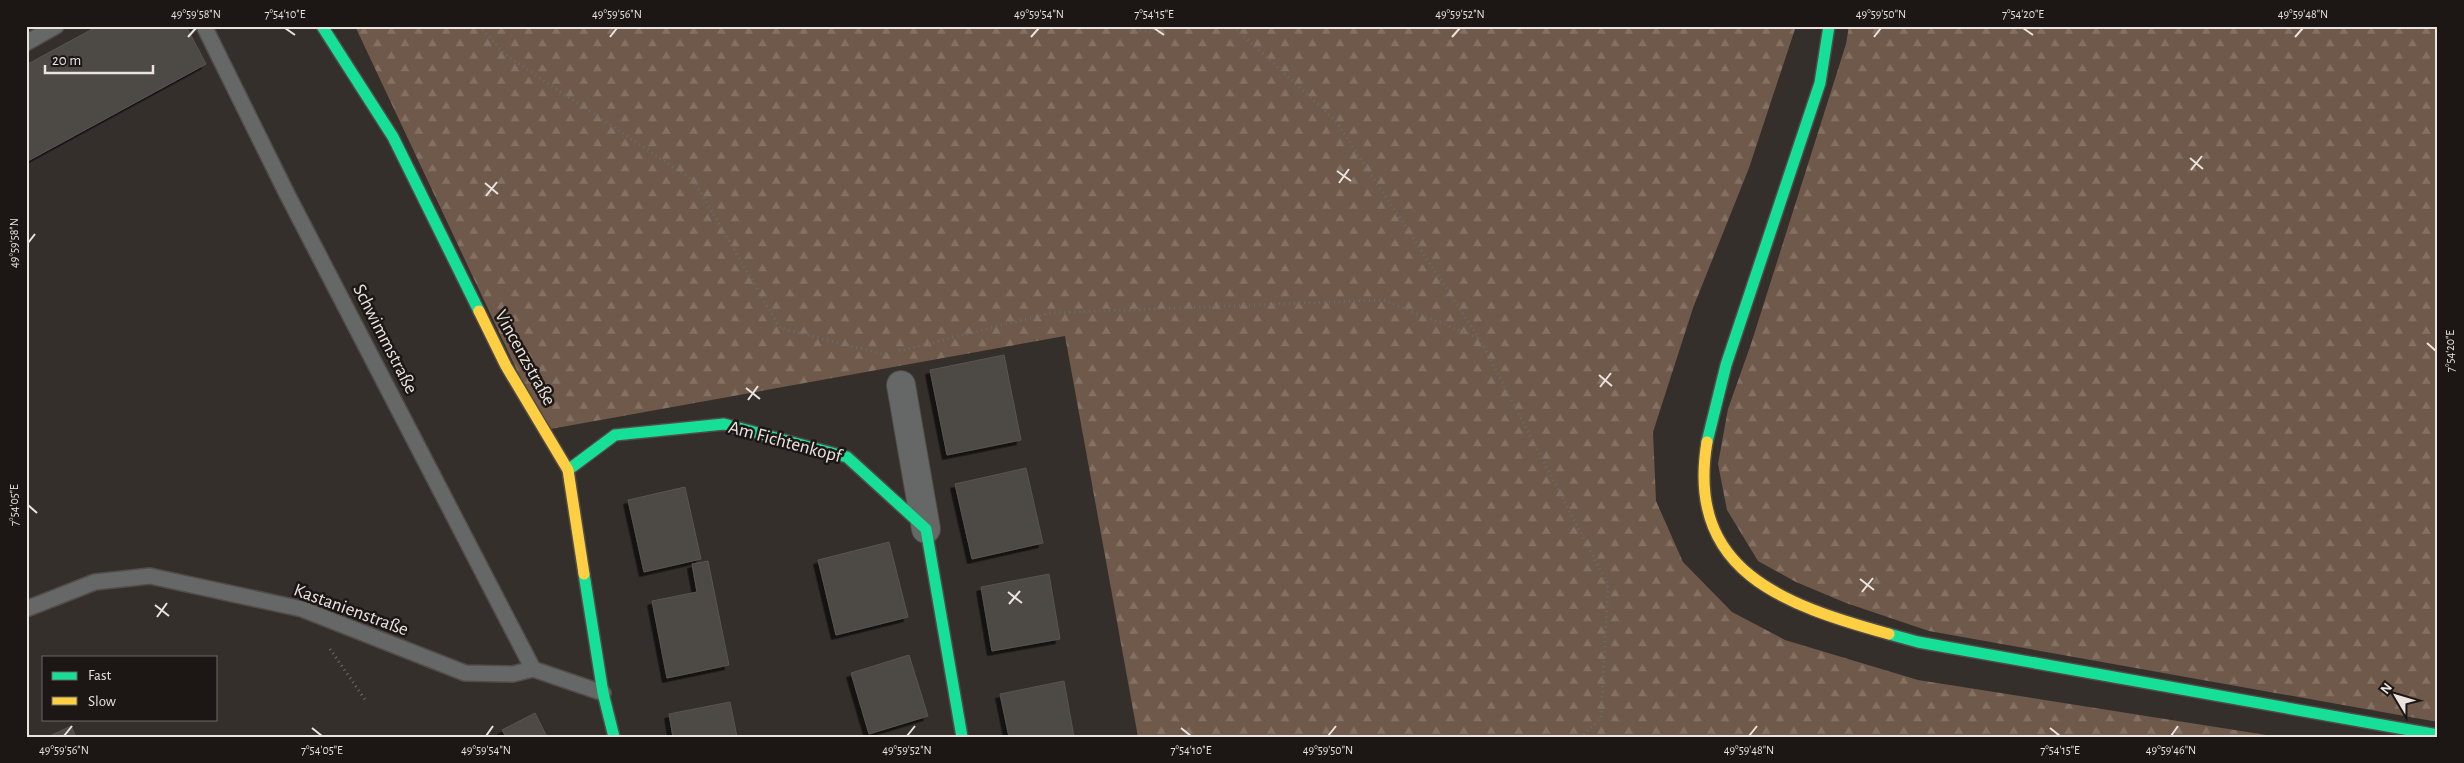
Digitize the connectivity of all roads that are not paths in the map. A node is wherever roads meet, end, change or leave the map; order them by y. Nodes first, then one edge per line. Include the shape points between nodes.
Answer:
1 (56, 26) edge
2 (204, 26) edge
3 (322, 26) edge
4 (1829, 26) edge
5 (26, 42) edge
6 (901, 384) dead end
7 (568, 470) junction
8 (926, 529) junction
9 (26, 609) edge
10 (533, 669) junction
11 (603, 693) junction
12 (2438, 735) edge
13 (614, 737) edge
14 (962, 737) edge

1 - 5 lane
2 - 10 lane, Schwimmstraße
3 - 7 street, Vincenzstraße via 392,137 506,366
4 - 12 street via 1820,83 1711,412 1703,475 1711,527 1728,554 1752,576 1836,620 1918,642
6 - 8 street
7 - 8 street, Am Fichtenkopf via 615,434 724,424 847,457
7 - 11 street, Vincenzstraße
8 - 14 street
9 - 10 lane, Kastanienstraße via 95,582 150,576 302,609 464,672 513,674
10 - 11 lane
11 - 13 street, Vincenzstraße

